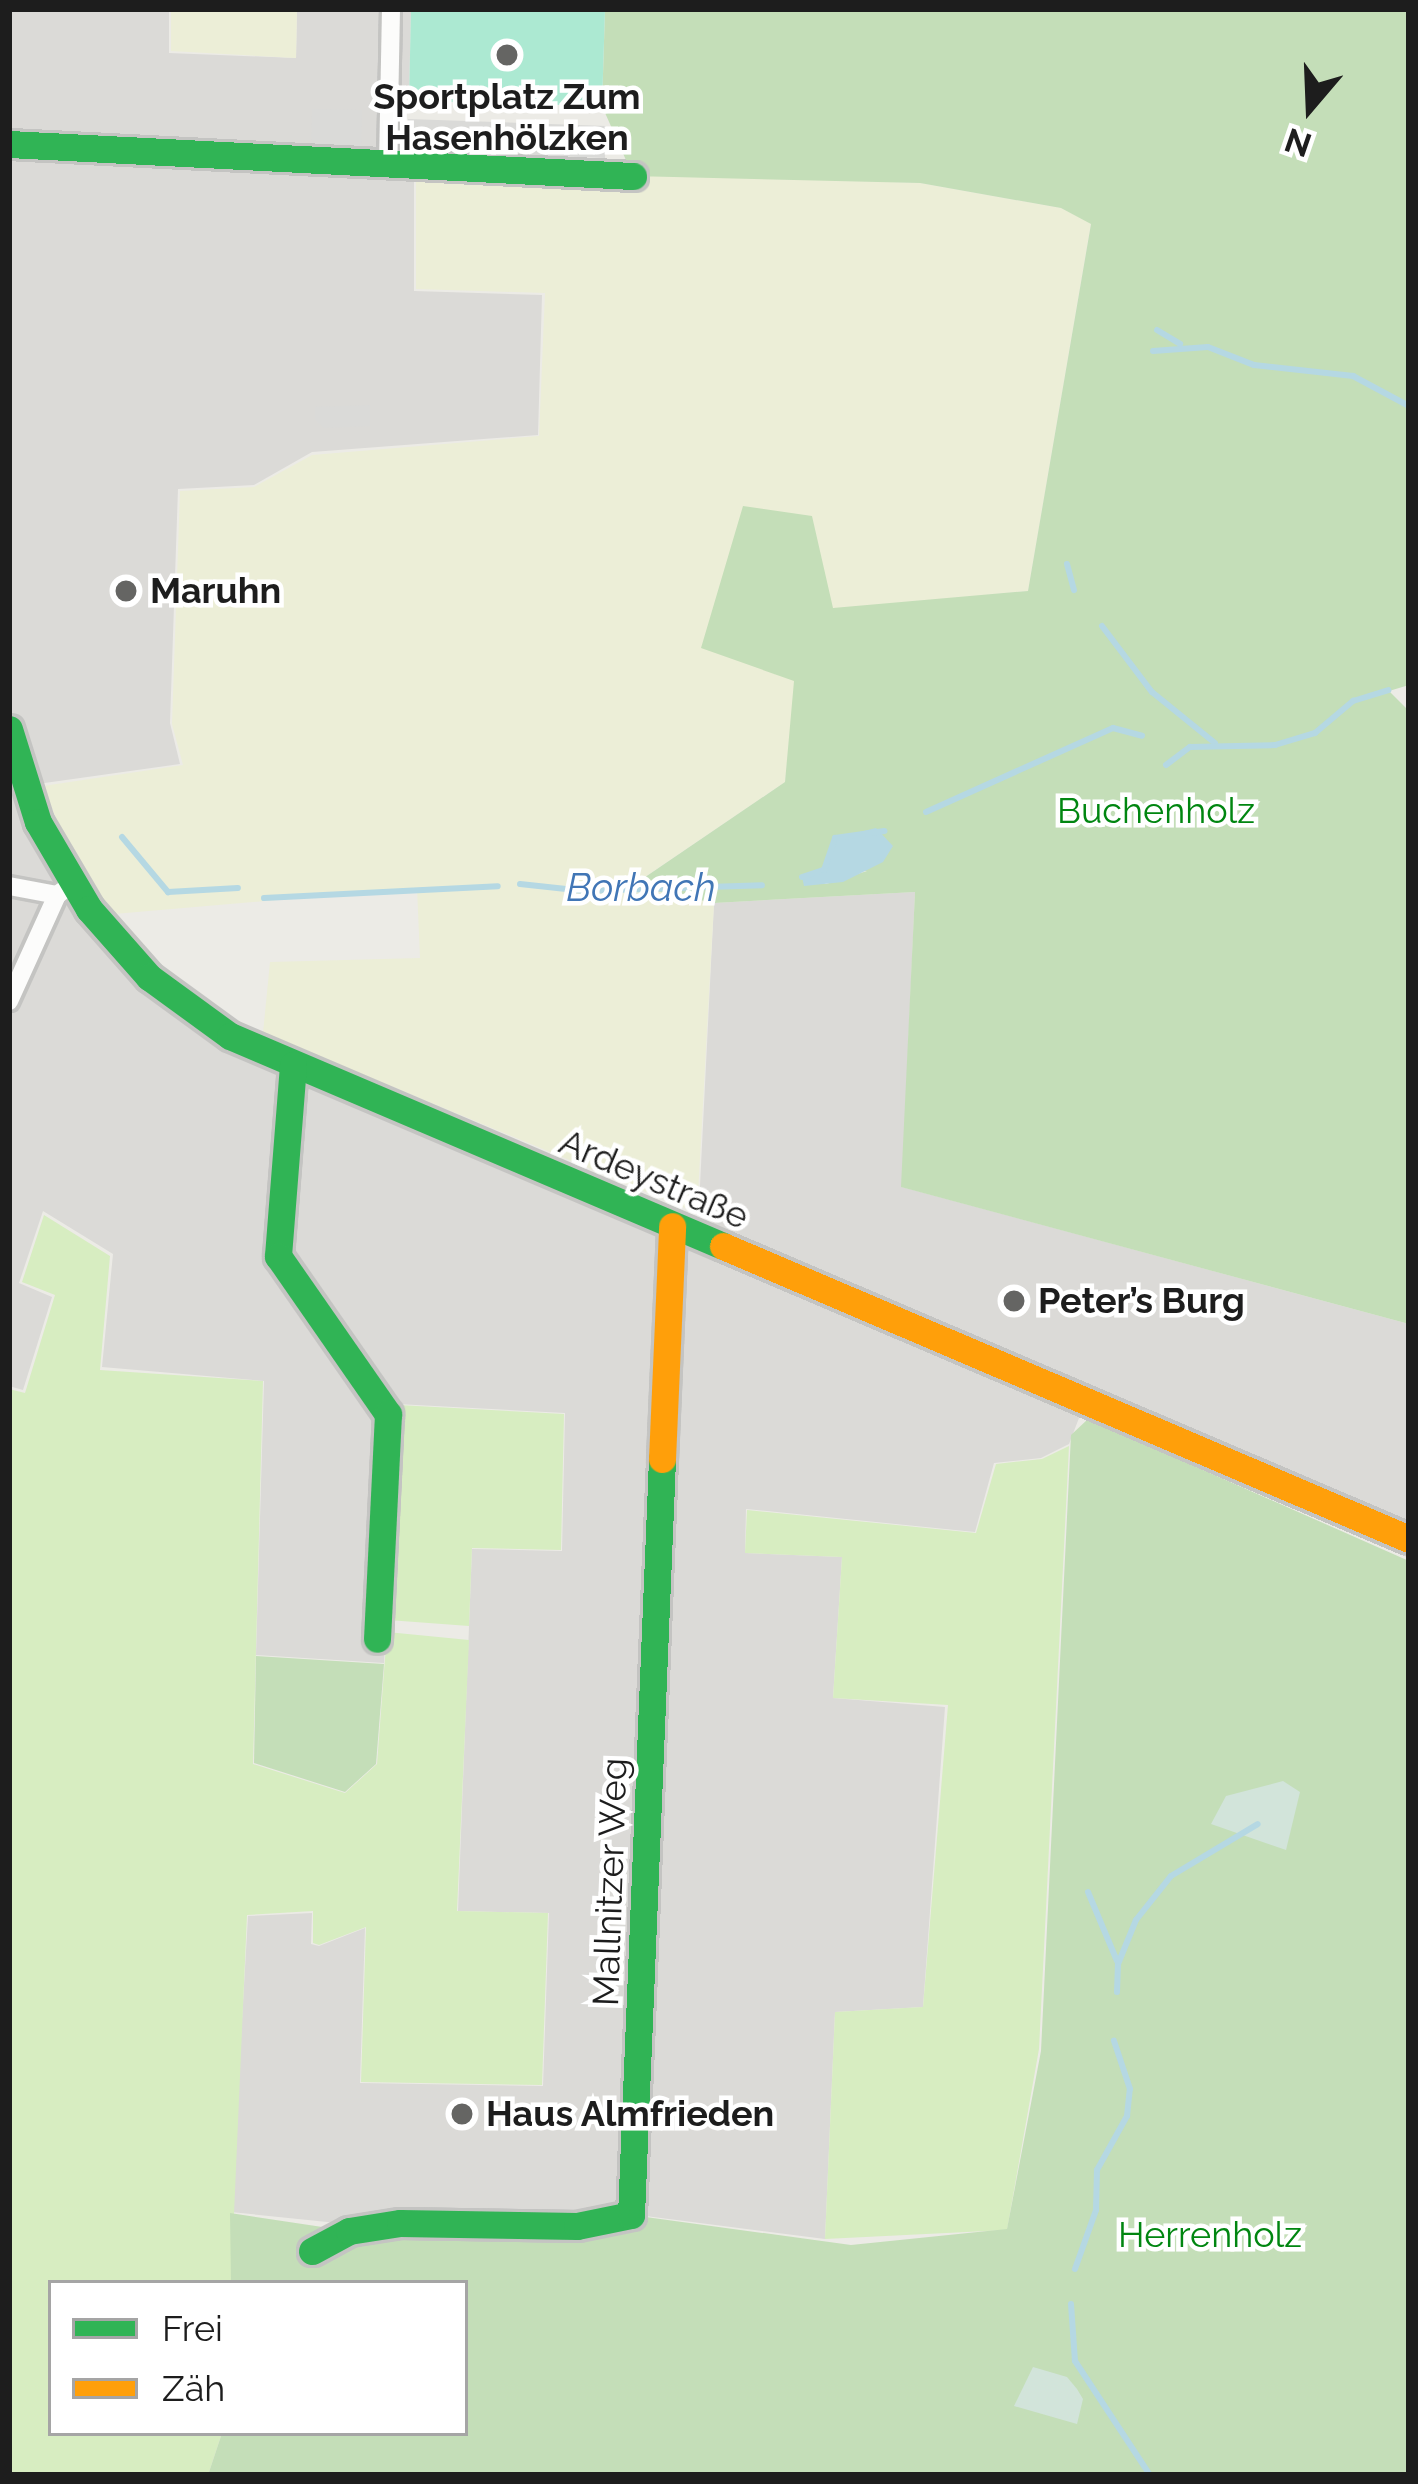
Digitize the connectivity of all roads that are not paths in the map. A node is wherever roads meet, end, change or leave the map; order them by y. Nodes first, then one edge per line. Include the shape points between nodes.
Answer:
1 (391, 9) edge
2 (9, 144) edge
3 (388, 165) junction
4 (633, 176) dead end
5 (9, 729) edge
6 (9, 886) edge
7 (64, 890) junction
8 (9, 1001) edge
9 (293, 1065) junction
10 (672, 1226) junction
11 (1409, 1539) edge
12 (377, 1639) dead end
13 (312, 2251) dead end

1 - 3 street
2 - 3 street
3 - 4 street
5 - 7 street, Ardeystraße
6 - 7 street
7 - 8 street
7 - 9 street, Ardeystraße via 170,995
9 - 10 street, Ardeystraße
9 - 12 street via 278,1256 388,1414
10 - 11 street, Ardeystraße
10 - 13 street, Mallnitzer Weg via 631,2215 577,2226 400,2223 349,2230

